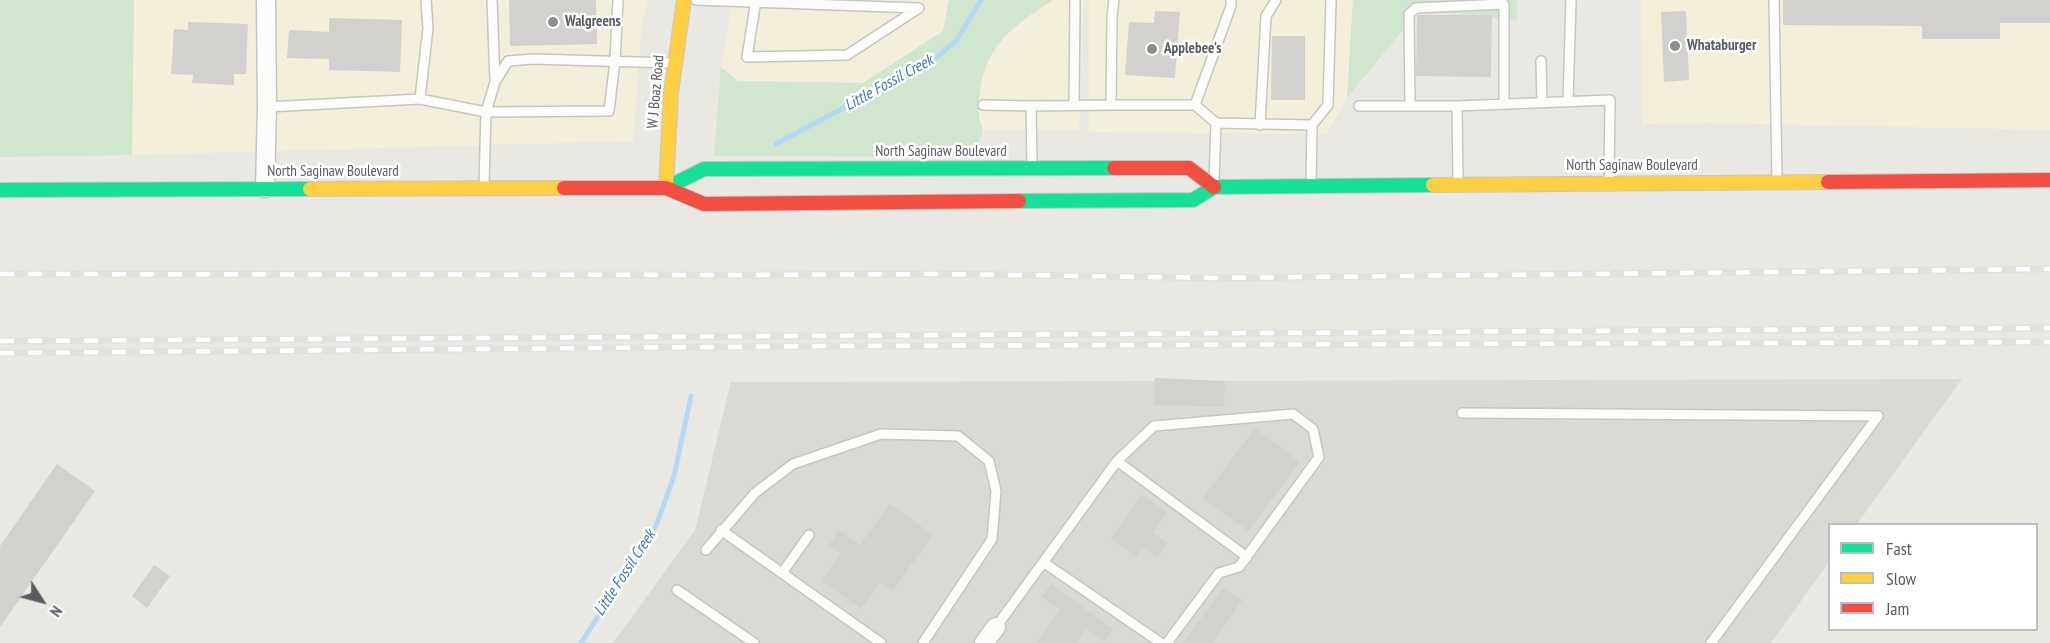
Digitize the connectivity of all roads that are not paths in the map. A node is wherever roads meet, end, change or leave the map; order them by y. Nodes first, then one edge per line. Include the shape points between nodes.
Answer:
1 (266, 0) edge
2 (426, 0) edge
3 (492, 0) edge
4 (618, 0) edge
5 (684, 0) edge
6 (696, 0) edge
7 (1075, 0) edge
8 (1114, 0) edge
9 (1231, 0) edge
10 (1276, 0) edge
11 (1331, 0) edge
12 (1571, 0) edge
13 (1774, 0) edge
14 (756, 2) edge
15 (615, 61) junction
16 (1541, 61) dead end
17 (675, 63) junction
18 (495, 82) junction
19 (420, 99) junction
20 (1568, 101) junction
21 (1542, 102) junction
22 (1504, 104) junction
23 (983, 105) dead end
24 (1074, 105) junction
25 (1111, 105) junction
26 (1195, 105) junction
27 (1031, 106) junction
28 (1359, 106) dead end
29 (1410, 106) junction
30 (1457, 106) junction
31 (267, 107) junction
32 (486, 112) junction
33 (1216, 123) junction
34 (1260, 125) junction
35 (1312, 125) junction
36 (1032, 168) junction
37 (2050, 180) edge
38 (1777, 181) junction
39 (1609, 183) junction
40 (1458, 184) junction
41 (1311, 185) junction
42 (1214, 187) junction
43 (265, 188) junction
44 (666, 188) junction
45 (484, 189) junction
46 (0, 190) edge
47 (1462, 413) dead end
48 (1117, 461) junction
49 (721, 530) junction
50 (809, 535) dead end
51 (706, 550) dead end
52 (1246, 557) junction
53 (1043, 562) junction
54 (782, 573) junction
55 (676, 591) dead end
56 (996, 627) joint
57 (754, 643) edge
58 (881, 643) edge
59 (923, 643) edge
60 (984, 643) edge
61 (1161, 643) edge
62 (1167, 643) edge
63 (1711, 643) edge

1 - 31 street
2 - 19 lane via 428,28
3 - 18 lane
4 - 15 lane
5 - 17 main road, W J Boaz Road
6 - 14 lane
7 - 24 lane
8 - 25 lane
9 - 26 lane
10 - 34 lane via 1266,16
11 - 35 lane via 1329,105
12 - 20 lane
13 - 38 lane
14 - 14 lane via 884,7 919,8 847,55 747,57
15 - 17 lane
15 - 18 lane via 508,61
15 - 32 lane via 609,111
16 - 21 lane
17 - 44 main road, W J Boaz Road
18 - 32 lane
19 - 31 lane
19 - 32 lane
20 - 21 lane
20 - 39 lane via 1610,100
21 - 22 lane
22 - 29 lane via 1504,4 1416,8 1409,14
22 - 30 lane
23 - 27 lane
24 - 25 lane
24 - 27 lane
25 - 26 lane
26 - 33 lane
27 - 36 lane
28 - 29 lane
29 - 30 lane
30 - 40 lane
31 - 43 street
32 - 45 lane
33 - 34 lane
33 - 42 lane
34 - 35 lane
35 - 41 lane
36 - 42 main road, North Saginaw Boulevard via 1189,168
36 - 44 main road, North Saginaw Boulevard via 704,169
37 - 38 main road, North Saginaw Boulevard
38 - 39 main road, North Saginaw Boulevard
39 - 40 main road, North Saginaw Boulevard
40 - 41 main road, North Saginaw Boulevard
41 - 42 main road, North Saginaw Boulevard
42 - 44 main road, North Saginaw Boulevard via 1193,200 716,204 704,204
43 - 45 main road, North Saginaw Boulevard
43 - 46 main road, North Saginaw Boulevard
44 - 45 main road, North Saginaw Boulevard
47 - 63 lane via 1878,416
48 - 52 lane
48 - 52 lane via 1154,426 1293,414 1313,429 1319,457
48 - 53 lane
49 - 51 lane
49 - 54 lane
49 - 59 lane via 755,493 793,464 881,434 958,436 988,461 996,491 992,539
50 - 54 lane
52 - 62 lane via 1239,567 1219,573
53 - 56 lane
53 - 61 lane
54 - 58 lane
55 - 57 lane
56 - 60 street

